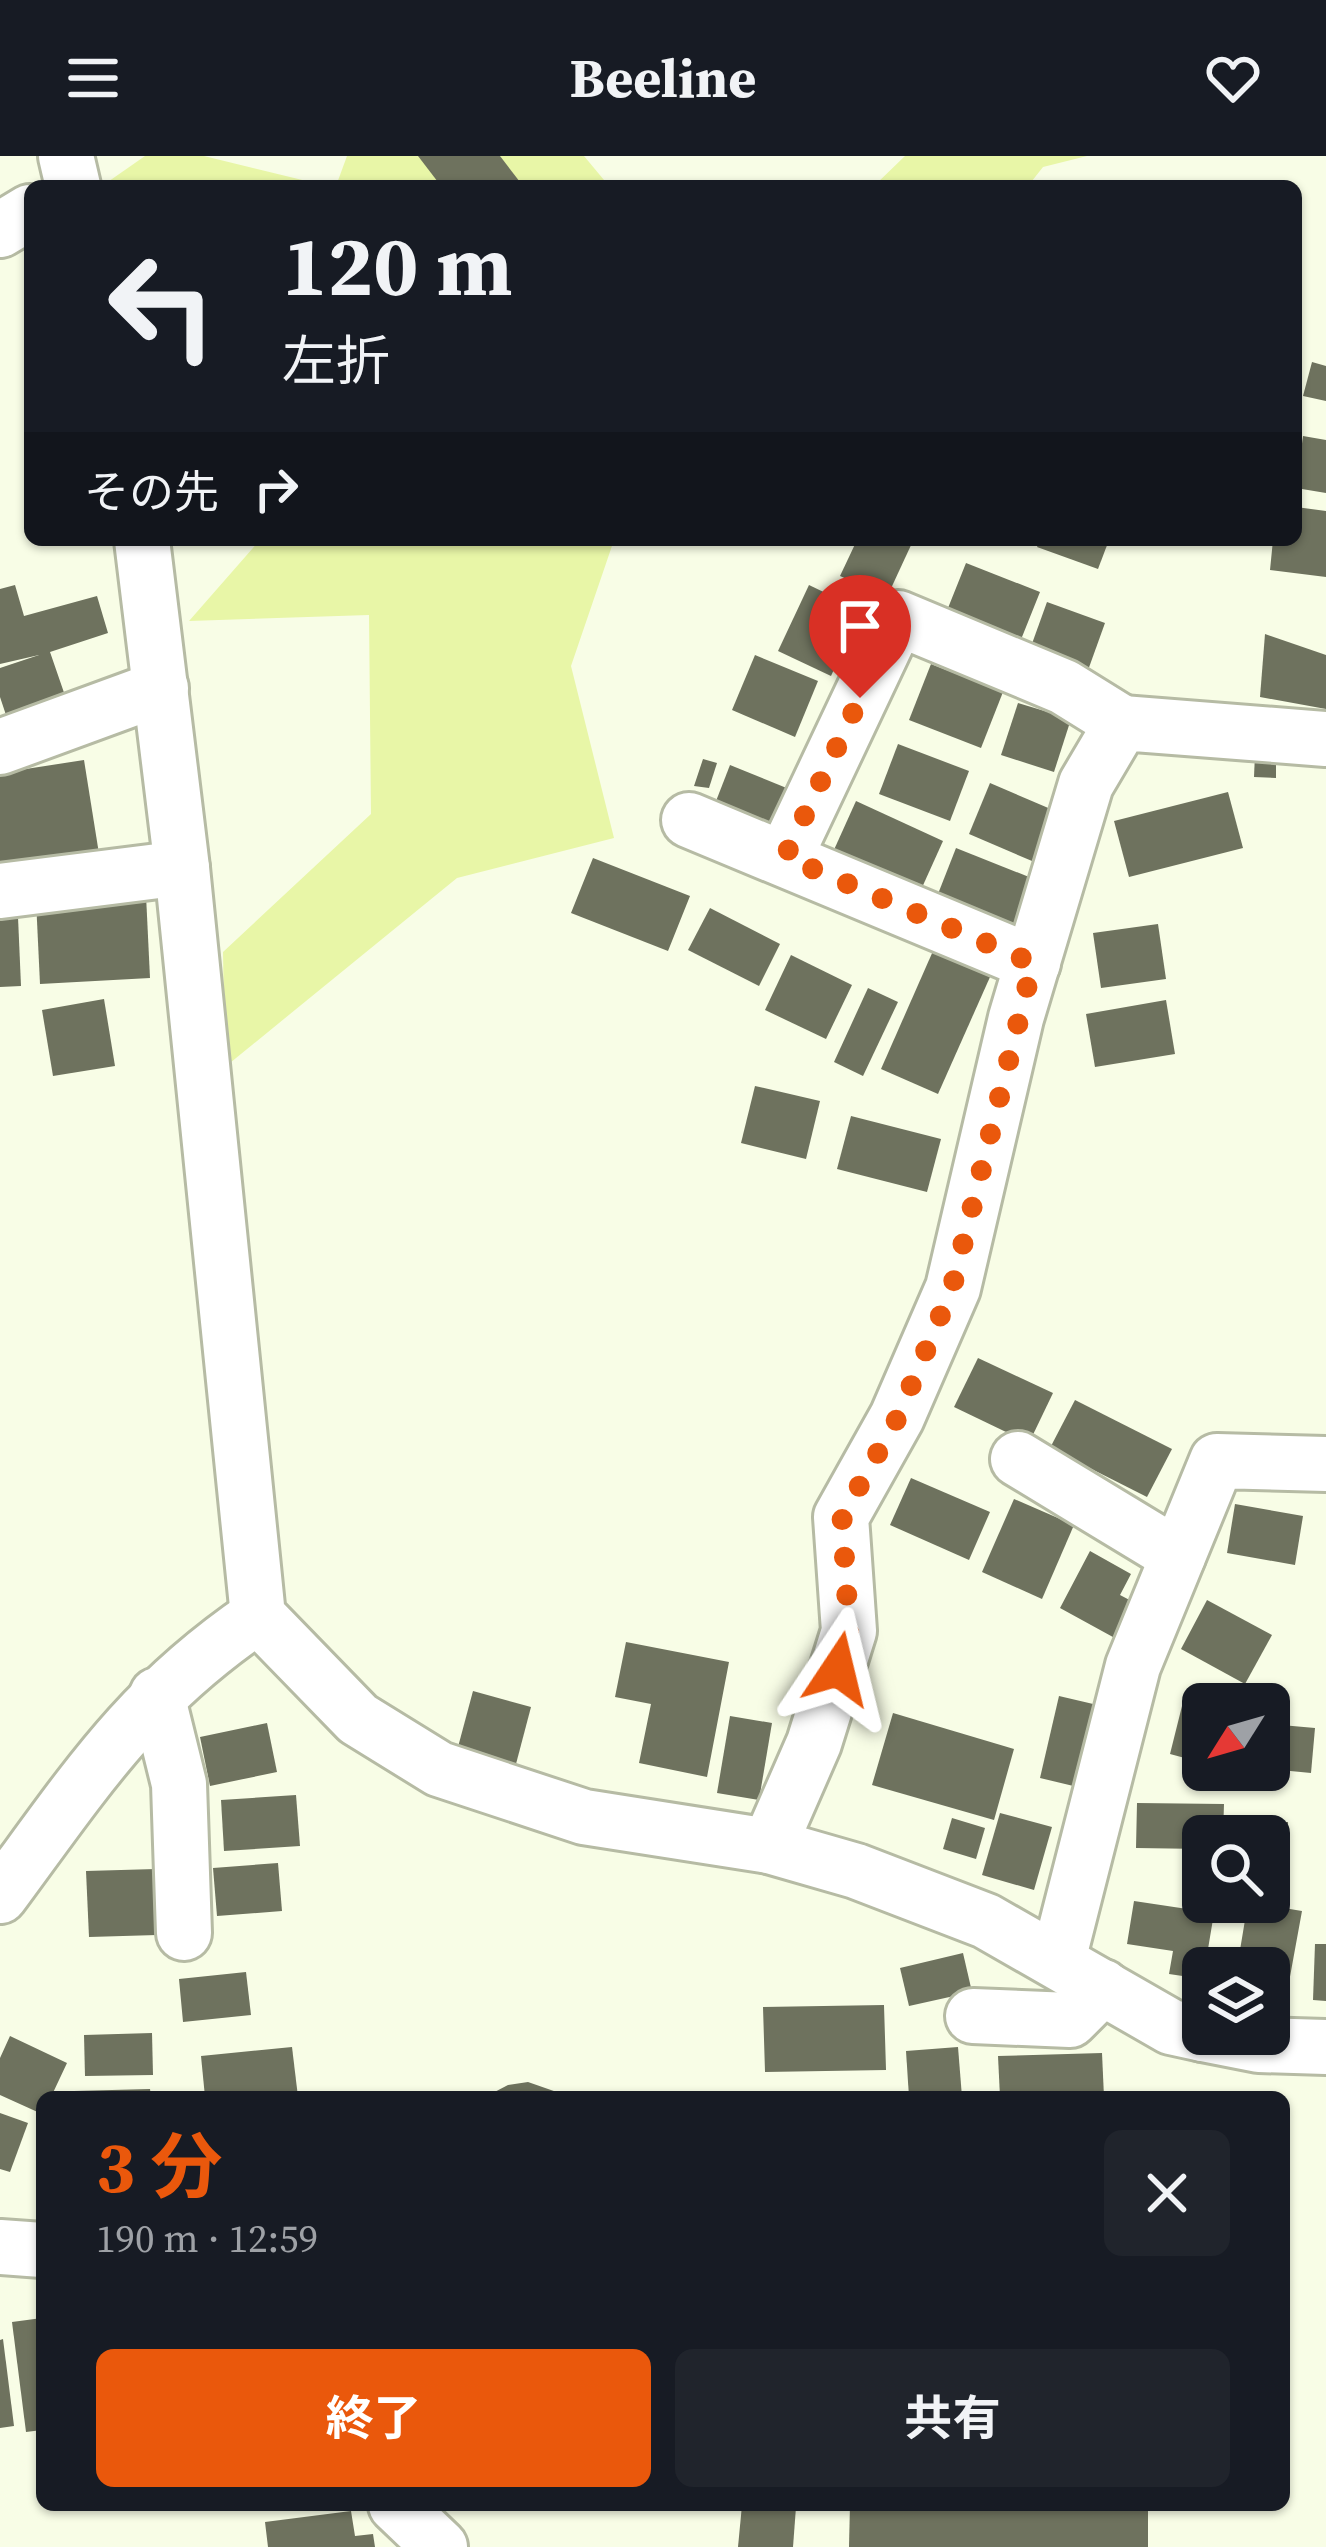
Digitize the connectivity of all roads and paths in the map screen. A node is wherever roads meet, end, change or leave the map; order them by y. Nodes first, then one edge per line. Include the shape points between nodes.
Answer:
1 (143, 546) edge
2 (161, 688) junction
3 (1122, 723) junction
4 (1326, 739) edge
5 (0, 747) edge
6 (689, 820) dead end
7 (785, 857) junction
8 (182, 868) junction
9 (0, 891) edge
10 (1033, 963) junction
11 (1018, 1459) dead end
12 (1326, 1464) edge
13 (1178, 1556) junction
14 (258, 1616) junction
15 (157, 1695) junction
16 (770, 1846) junction
17 (0, 1896) edge
18 (184, 1933) dead end
19 (1080, 1973) junction
20 (973, 2016) dead end
21 (1182, 2029) edge
22 (1290, 2046) edge
23 (1326, 2047) edge
24 (0, 2247) edge
25 (36, 2250) edge
26 (402, 2511) edge
27 (440, 2547) edge

1 - 2 street
2 - 5 street
2 - 8 street
3 - 4 street
3 - 7 street via 1064,687 898,618
3 - 10 street via 1086,784
6 - 7 street
7 - 10 street
8 - 9 street
8 - 14 street
10 - 16 street via 952,1288 898,1417 842,1517 849,1631
11 - 13 street
12 - 13 street via 1217,1461
13 - 19 street via 1132,1666
14 - 15 street
14 - 16 street via 358,1719 439,1769 584,1817
15 - 17 street via 124,1727
15 - 18 street via 179,1784
16 - 19 street via 964,1913
19 - 20 street via 1070,2020
19 - 21 street
22 - 23 street
24 - 25 street
26 - 27 street

